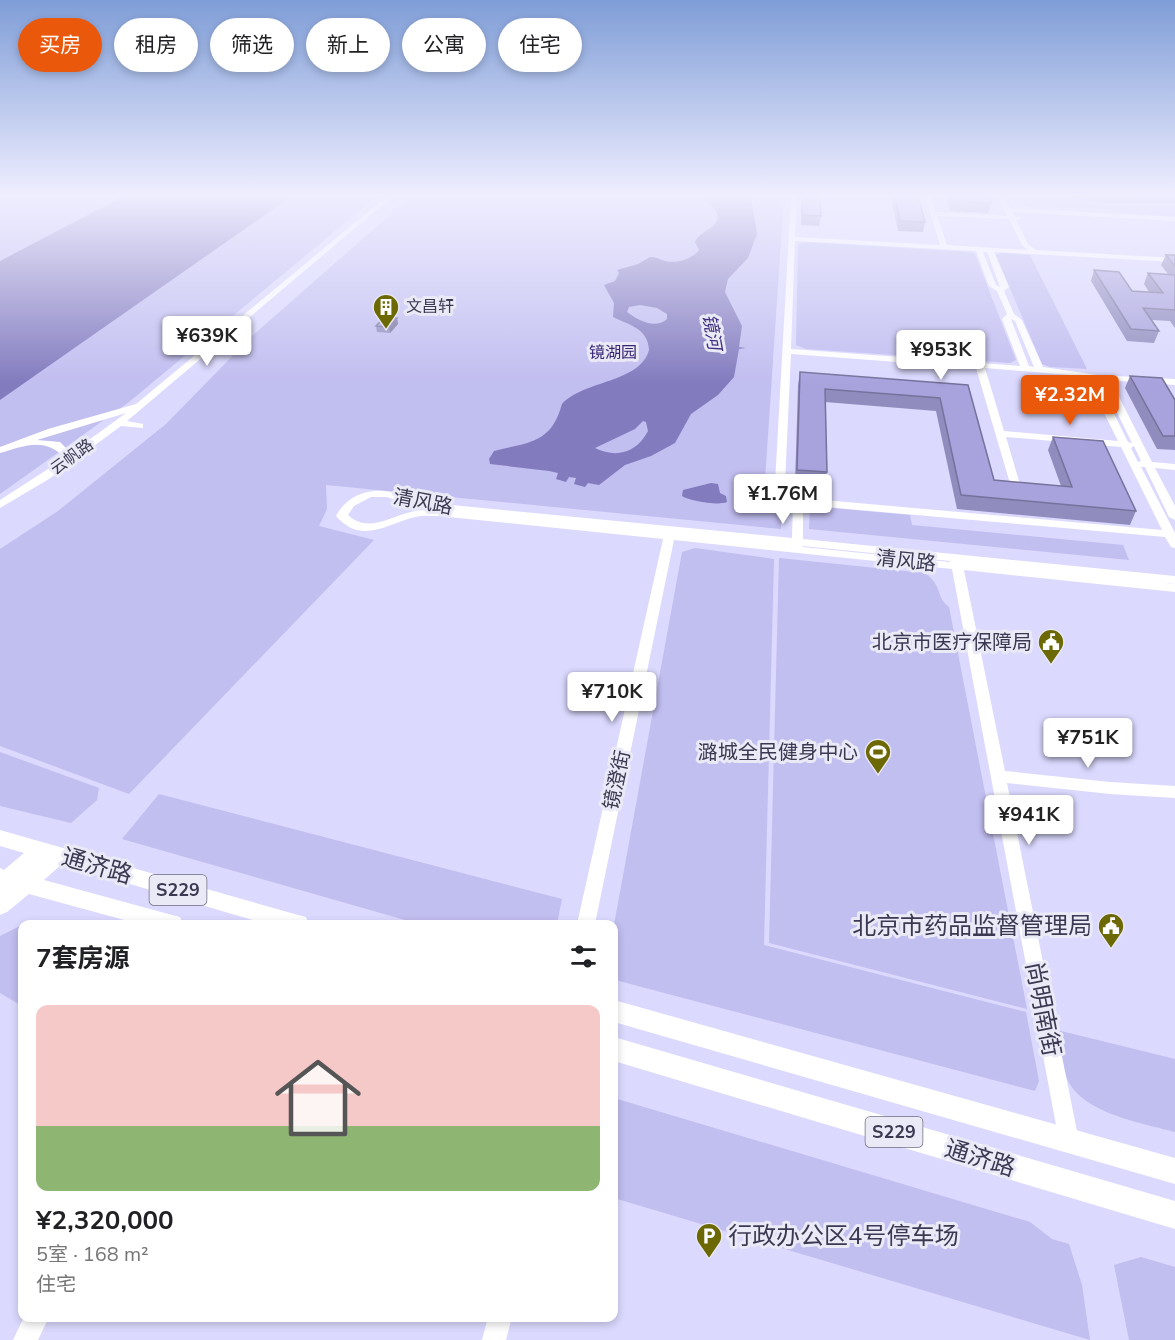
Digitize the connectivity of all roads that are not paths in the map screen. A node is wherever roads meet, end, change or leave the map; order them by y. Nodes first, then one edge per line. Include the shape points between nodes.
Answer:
1 (312, 259) edge
2 (791, 259) edge
3 (982, 259) edge
4 (993, 259) edge
5 (1149, 259) edge
6 (1175, 260) edge
7 (1000, 290) junction
8 (1011, 315) junction
9 (787, 354) junction
10 (980, 368) junction
11 (1025, 368) junction
12 (1039, 369) junction
13 (1096, 376) junction
14 (1175, 382) edge
15 (141, 405) junction
16 (119, 423) junction
17 (140, 426) dead end
18 (1000, 434) junction
19 (19, 443) junction
20 (1125, 444) junction
21 (1138, 446) junction
22 (0, 450) edge
23 (67, 461) junction
24 (1135, 464) junction
25 (1148, 465) junction
26 (1175, 467) edge
27 (1016, 488) edge
28 (798, 501) junction
29 (0, 506) edge
30 (1175, 518) edge
31 (669, 533) junction
32 (1170, 534) junction
33 (1175, 544) edge
34 (797, 547) junction
35 (957, 562) junction
36 (1175, 580) edge
37 (1175, 588) edge
38 (998, 776) junction
39 (1175, 792) edge
40 (0, 838) edge
41 (51, 853) junction
42 (8, 881) edge
43 (0, 906) edge
44 (157, 920) edge
45 (284, 920) edge
46 (587, 920) edge
47 (618, 1012) edge
48 (618, 1049) edge
49 (1069, 1141) junction
50 (1175, 1171) edge
51 (1175, 1215) edge
52 (34, 1322) edge
53 (499, 1322) edge
54 (25, 1340) edge
55 (494, 1340) edge

1 - 15 street, 云帆路
2 - 9 street
3 - 7 street via 993,286
4 - 7 street via 1005,287
5 - 6 street
7 - 8 street
8 - 11 street via 1006,319
8 - 12 street via 1018,320
9 - 10 street
9 - 28 street via 780,483
10 - 11 street
10 - 13 street
10 - 18 street
11 - 12 street
12 - 13 street
13 - 14 street
13 - 20 street via 1096,387
13 - 21 street via 1109,387
15 - 16 street, 云帆路
15 - 19 street, 云帆路
16 - 17 street
16 - 23 street, 云帆路
18 - 20 street
18 - 27 street
19 - 22 street, 云帆路
19 - 23 street via 56,444 68,454
20 - 21 street
20 - 24 street
21 - 25 street
23 - 29 street, 云帆路
24 - 25 street
24 - 32 street
25 - 26 street
25 - 30 street
28 - 32 street
28 - 34 street
31 - 31 street, 清风路 via 417,504 382,494 356,499 345,507 342,516 349,524 362,528 378,528 424,512
31 - 34 street, 清风路
31 - 46 street, 镜澄街
32 - 33 street
34 - 35 street, 清风路
35 - 36 street, 清风路
35 - 37 street, 清风路
35 - 38 street, 尚明南街
38 - 39 street
38 - 49 street, 尚明南街
40 - 41 main road, 通济路 / S229
41 - 42 main road
41 - 45 main road, 通济路 / S229
42 - 43 main road
42 - 44 main road, 通济路 / S229
47 - 49 main road, 通济路 / S229
48 - 51 main road, 通济路 / S229
49 - 50 main road, 通济路 / S229
52 - 54 street
53 - 55 street

